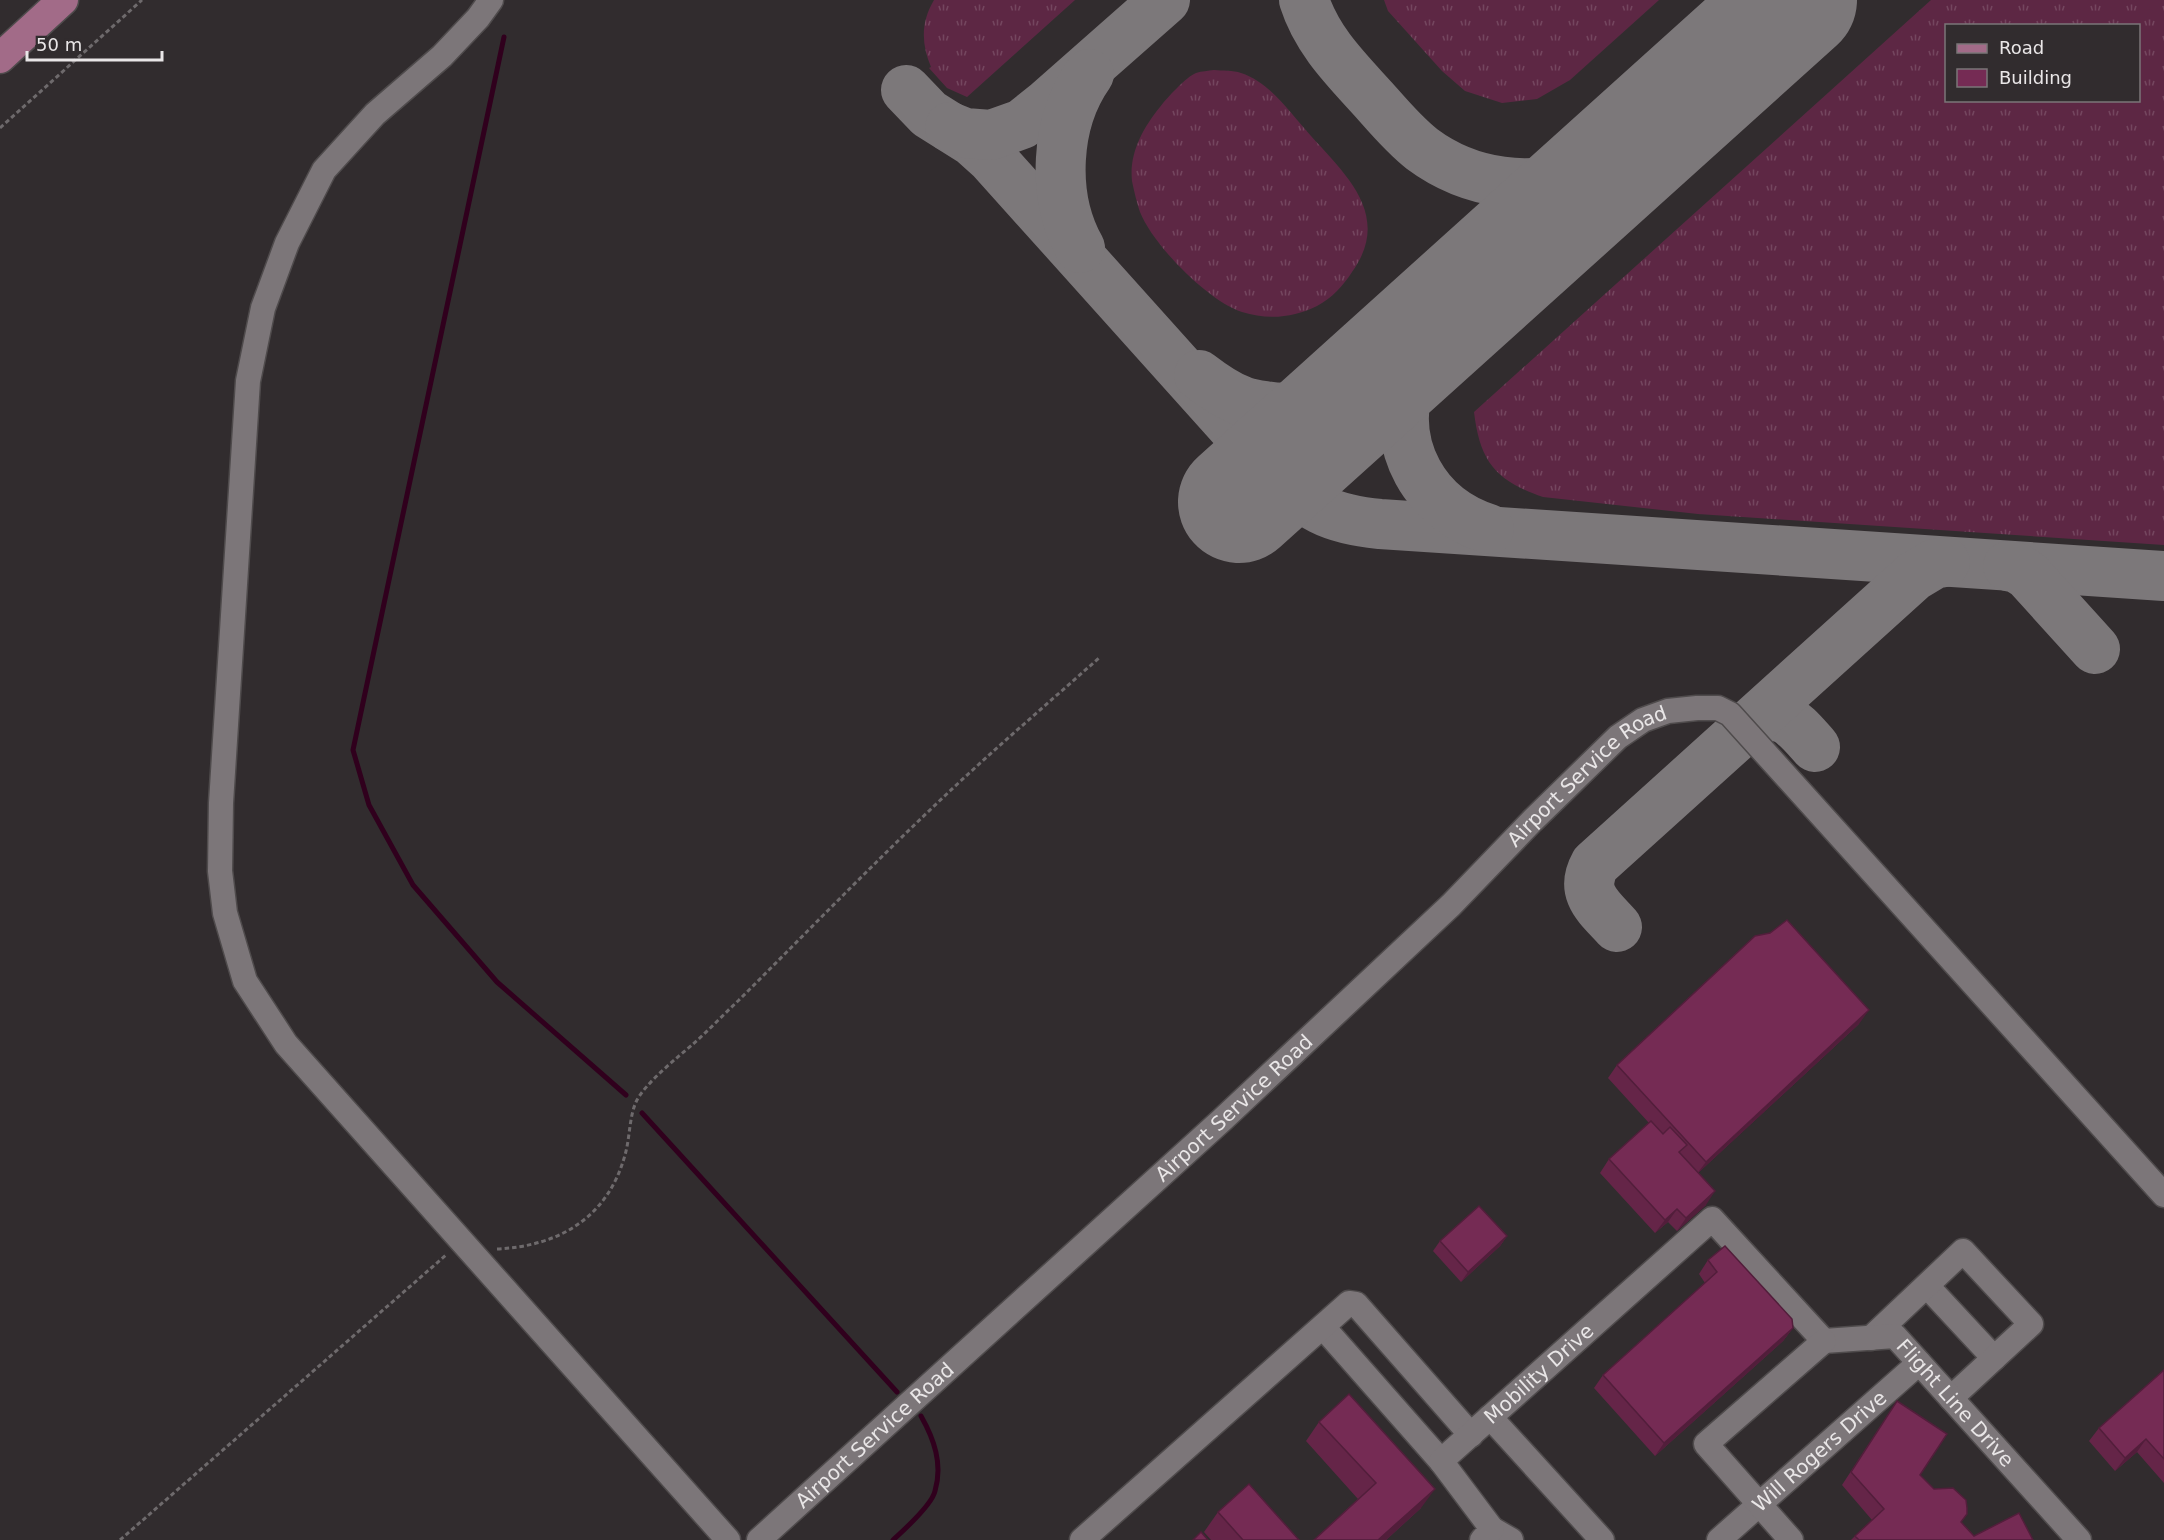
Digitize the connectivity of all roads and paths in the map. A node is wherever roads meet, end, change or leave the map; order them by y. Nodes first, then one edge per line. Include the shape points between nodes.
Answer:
1 (63, 0) edge
2 (142, 0) edge
3 (491, 0) edge
4 (0, 58) edge
5 (0, 128) edge
6 (1100, 657) dead end
7 (2164, 1195) edge
8 (462, 1241) junction
9 (496, 1249) dead end
10 (1927, 1286) junction
11 (1323, 1327) junction
12 (1871, 1338) junction
13 (1824, 1341) junction
14 (1994, 1358) junction
15 (1919, 1363) junction
16 (1951, 1398) junction
17 (1490, 1417) junction
18 (1471, 1435) junction
19 (1441, 1461) junction
20 (1759, 1506) junction
21 (1495, 1536) edge
22 (120, 1540) edge
23 (728, 1540) edge
24 (759, 1540) edge
25 (1082, 1540) edge
26 (1602, 1540) edge
27 (1719, 1540) edge
28 (1791, 1540) edge
29 (2079, 1540) edge

1 - 4 main road
2 - 5 path
3 - 8 lane via 442,56 375,114 324,170 287,243 263,308 248,381 221,803 220,871 225,913 245,981 286,1044
6 - 9 path via 926,814 654,1079 636,1101 615,1183 598,1209 572,1229 543,1242
7 - 24 lane, Airport Service Road via 1730,714 1718,708 1668,711 1643,720 1618,738 1451,905 1223,1119
8 - 22 path
8 - 23 lane
10 - 12 lane
10 - 14 lane
10 - 14 lane via 1963,1251 1993,1283 2031,1324
11 - 18 lane via 1349,1303 1356,1304
11 - 19 lane
11 - 25 lane
12 - 13 lane, Flight Line Drive
12 - 15 lane, Flight Line Drive via 1895,1336
13 - 17 lane, Mobility Drive via 1712,1219
13 - 20 lane via 1706,1443
14 - 16 lane
15 - 16 lane, Flight Line Drive
15 - 20 lane, Will Rogers Drive
16 - 29 lane, Flight Line Drive
17 - 18 lane, Mobility Drive
17 - 26 lane
18 - 19 lane, Mobility Drive
19 - 21 lane
20 - 27 lane, Will Rogers Drive
20 - 28 lane

